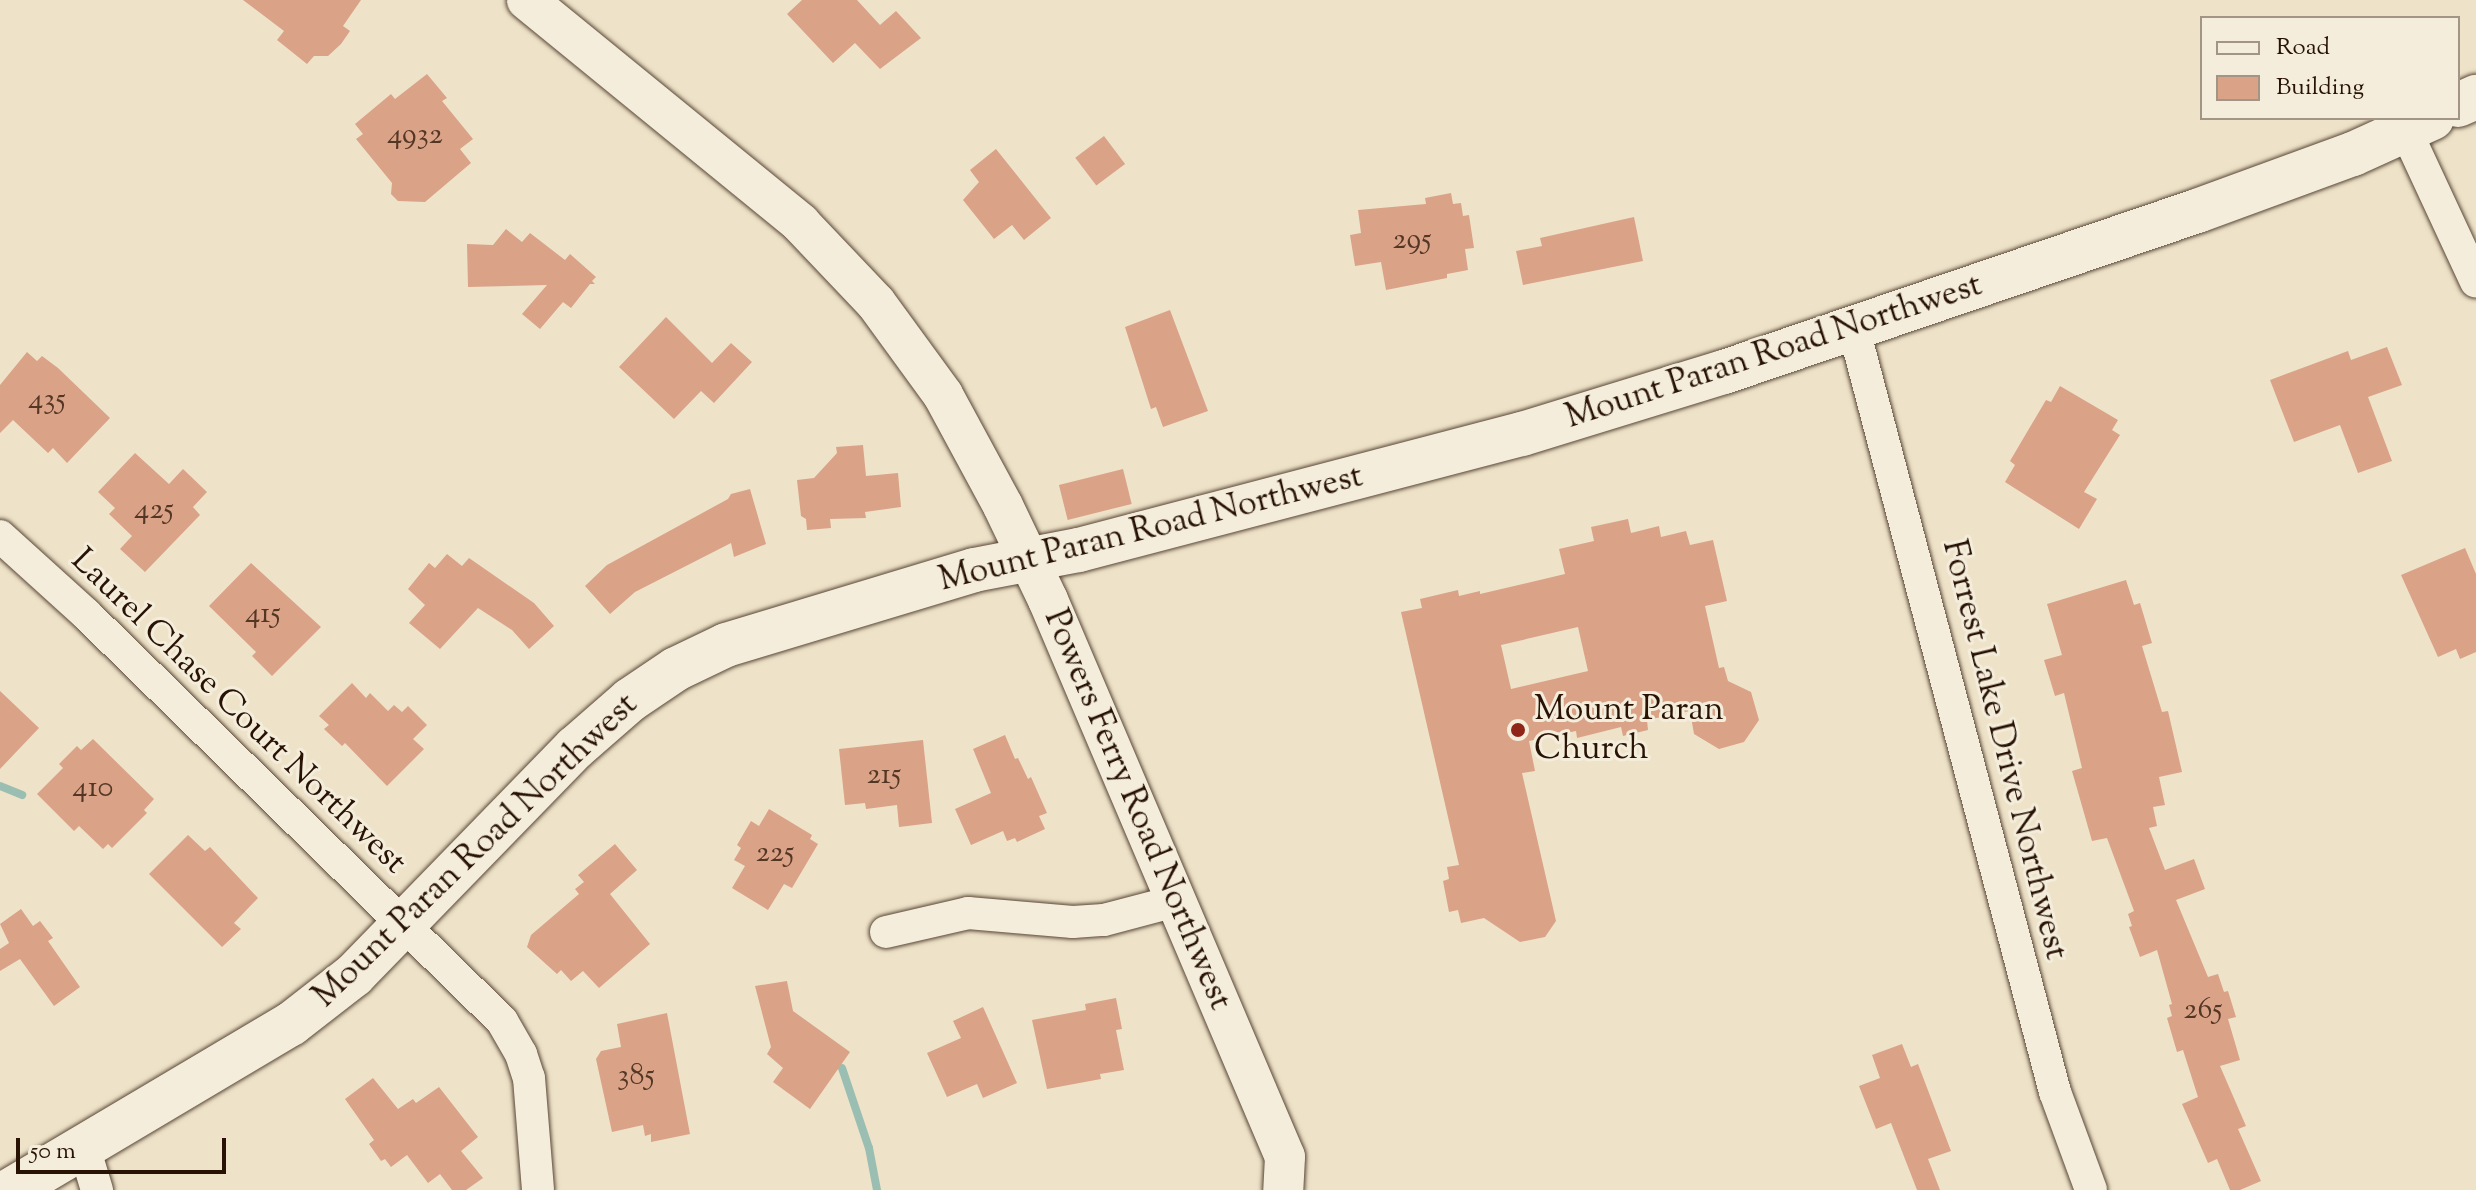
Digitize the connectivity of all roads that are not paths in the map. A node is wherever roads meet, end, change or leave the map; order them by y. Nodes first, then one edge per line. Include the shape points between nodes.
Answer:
1 (527, 0) edge
2 (2419, 124) edge
3 (2476, 282) edge
4 (1853, 326) junction
5 (0, 536) edge
6 (1029, 560) junction
7 (1176, 901) junction
8 (402, 927) junction
9 (886, 932) dead end
10 (84, 1147) junction
11 (1290, 1179) edge
12 (11, 1190) edge
13 (97, 1190) edge
14 (538, 1190) edge
15 (2091, 1190) edge

1 - 6 street, Powers Ferry Road Northwest via 800,223 876,303 943,395
2 - 3 street
2 - 4 main road, Mount Paran Road Northwest via 2197,211
4 - 6 main road, Mount Paran Road Northwest via 1522,434
4 - 15 street, Forrest Lake Drive Northwest via 2055,1092
5 - 8 street, Laurel Chase Court Northwest via 86,614
6 - 7 street, Powers Ferry Road Northwest
6 - 8 main road, Mount Paran Road Northwest via 974,570 778,626 676,669 575,748
7 - 9 street via 1104,920 968,913
7 - 11 street, Powers Ferry Road Northwest
8 - 10 main road, Mount Paran Road Northwest via 354,975 291,1024
8 - 14 street, Laurel Chase Court Northwest via 494,1012 516,1043 532,1093
10 - 12 main road, Mount Paran Road Northwest
10 - 13 street

